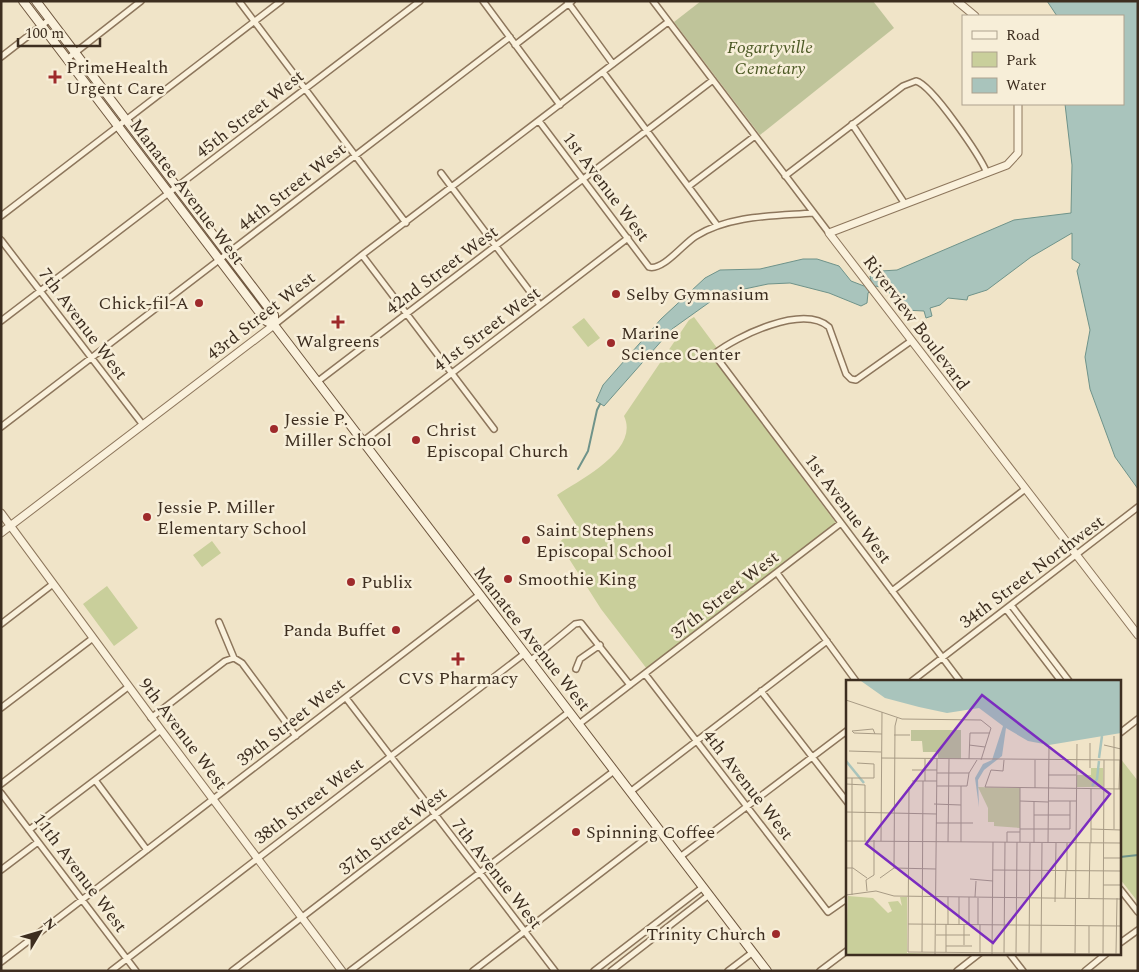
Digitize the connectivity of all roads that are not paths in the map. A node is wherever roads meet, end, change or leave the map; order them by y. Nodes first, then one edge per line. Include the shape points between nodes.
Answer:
1 (23, 1) edge
2 (36, 1) edge
3 (141, 1) edge
4 (239, 1) edge
5 (281, 1) edge
6 (420, 1) edge
7 (483, 1) edge
8 (653, 1) edge
9 (957, 1) edge
10 (569, 2) edge
11 (974, 15) edge
12 (50, 19) junction
13 (254, 22) junction
14 (668, 22) junction
15 (42, 26) junction
16 (510, 37) junction
17 (515, 45) junction
18 (75, 52) junction
19 (1, 57) edge
20 (67, 59) junction
21 (613, 64) junction
22 (603, 72) junction
23 (713, 80) junction
24 (305, 89) junction
25 (560, 105) junction
26 (1018, 105) edge
27 (126, 120) junction
28 (539, 121) junction
29 (852, 124) junction
30 (118, 126) junction
31 (647, 130) junction
32 (754, 136) junction
33 (356, 156) junction
34 (441, 173) dead end
35 (987, 173) junction
36 (785, 176) junction
37 (583, 180) junction
38 (689, 186) junction
39 (177, 187) junction
40 (452, 188) junction
41 (169, 193) junction
42 (905, 204) junction
43 (813, 213) junction
44 (1, 216) edge
45 (406, 223) junction
46 (718, 225) junction
47 (829, 233) junction
48 (628, 238) junction
49 (1, 240) edge
50 (495, 246) junction
51 (228, 254) junction
52 (362, 255) junction
53 (220, 260) junction
54 (41, 291) junction
55 (540, 305) junction
56 (406, 314) junction
57 (1, 321) edge
58 (274, 325) junction
59 (911, 341) junction
60 (92, 358) junction
61 (451, 373) junction
62 (317, 382) junction
63 (143, 425) junction
64 (1, 427) edge
65 (494, 429) dead end
66 (362, 442) junction
67 (1024, 490) junction
68 (1138, 507) edge
69 (1, 513) edge
70 (840, 523) junction
71 (11, 526) junction
72 (1, 534) edge
73 (1075, 556) junction
74 (777, 573) junction
75 (53, 584) junction
76 (892, 591) junction
77 (479, 595) junction
78 (1008, 607) junction
79 (219, 622) dead end
80 (1, 624) edge
81 (1138, 635) edge
82 (93, 638) junction
83 (827, 641) junction
84 (600, 646) junction
85 (524, 654) junction
86 (234, 658) junction
87 (943, 658) junction
88 (530, 661) junction
89 (576, 669) dead end
90 (645, 674) junction
91 (855, 680) edge
92 (913, 680) edge
93 (959, 680) edge
94 (1060, 680) edge
95 (1069, 680) edge
96 (630, 685) junction
97 (128, 686) junction
98 (761, 691) junction
99 (346, 698) junction
100 (1, 708) edge
101 (569, 712) junction
102 (151, 718) junction
103 (1138, 719) edge
104 (579, 724) junction
105 (161, 730) junction
106 (1122, 731) edge
107 (846, 732) edge
108 (296, 736) junction
109 (696, 740) junction
110 (390, 756) junction
111 (812, 758) junction
112 (614, 771) junction
113 (95, 780) junction
114 (1, 784) edge
115 (1, 792) edge
116 (630, 792) junction
117 (213, 800) junction
118 (846, 800) edge
119 (747, 807) junction
120 (435, 816) junction
121 (658, 828) junction
122 (29, 830) junction
123 (38, 842) junction
124 (147, 850) junction
125 (680, 857) junction
126 (257, 858) junction
127 (1, 870) edge
128 (478, 872) junction
129 (703, 887) junction
130 (1122, 892) edge
131 (709, 895) junction
132 (846, 899) edge
133 (82, 900) junction
134 (1138, 912) edge
135 (302, 918) junction
136 (1138, 930) edge
137 (524, 932) junction
138 (1122, 942) edge
139 (753, 952) junction
140 (846, 952) edge
141 (979, 954) edge
142 (1010, 954) edge
143 (1106, 954) edge
144 (127, 959) junction
145 (1, 962) edge
146 (111, 971) edge
147 (136, 971) edge
148 (232, 971) edge
149 (342, 971) edge
150 (350, 971) edge
151 (473, 971) edge
152 (555, 971) edge
153 (594, 971) edge
154 (611, 971) edge
155 (728, 971) edge
156 (767, 971) edge
157 (820, 971) edge
158 (957, 971) edge
159 (1023, 971) edge
160 (1084, 971) edge

1 - 15 main road, Manatee Avenue West
2 - 12 main road, Manatee Avenue West
3 - 18 street
4 - 13 street
5 - 13 street
6 - 24 street, 45th Street West
7 - 16 street
8 - 14 street
9 - 11 street
10 - 17 street
10 - 21 street
12 - 15 street
12 - 18 main road, Manatee Avenue West
13 - 24 street
13 - 27 street
14 - 21 street, 43rd Street West
14 - 23 street
15 - 19 street
15 - 20 main road, Manatee Avenue West
16 - 17 street
16 - 33 street, 44th Street West
17 - 25 street
18 - 20 street
18 - 27 main road, Manatee Avenue West
20 - 30 main road, Manatee Avenue West
21 - 22 street, 43rd Street West
22 - 25 street, 43rd Street West
22 - 31 street
23 - 31 street, 42nd Street West
23 - 32 street
24 - 33 street
24 - 39 street, 45th Street West
25 - 28 street, 43rd Street West
26 - 35 street via 1018,153 1007,165
27 - 30 street
27 - 39 main road, Manatee Avenue West
28 - 37 street, 1st Avenue West
28 - 40 street, 43rd Street West
29 - 35 street via 903,86 916,81 932,93
29 - 36 street
29 - 42 street
30 - 41 main road, Manatee Avenue West
30 - 44 street
31 - 37 street, 42nd Street West
31 - 38 street
32 - 36 street
32 - 38 street
33 - 45 street
33 - 51 street, 44th Street West
34 - 40 street
35 - 42 street
36 - 43 street
37 - 48 street, 1st Avenue West
37 - 50 street, 42nd Street West
38 - 46 street
39 - 41 street, 45th Street West
39 - 51 main road, Manatee Avenue West
40 - 45 street, 43rd Street West
40 - 50 street
41 - 53 main road, Manatee Avenue West
41 - 54 street, 45th Street West
42 - 47 street
43 - 46 street via 757,217
43 - 47 street
45 - 52 street, 43rd Street West
46 - 48 street, 1st Avenue West via 695,236 663,264 652,268
47 - 59 street, Riverview Boulevard
48 - 55 street, 41st Street West
49 - 54 street, 7th Avenue West
50 - 55 street
50 - 56 street, 42nd Street West
51 - 53 street, 44th Street West
51 - 58 main road, Manatee Avenue West via 274,315
52 - 56 street
52 - 58 street, 43rd Street West
53 - 58 main road, Manatee Avenue West via 266,321
53 - 60 street, 44th Street West
54 - 57 street, 45th Street West
54 - 60 street, 7th Avenue West
55 - 61 street, 41st Street West
56 - 61 street
56 - 62 street, 42nd Street West
58 - 62 main road, Manatee Avenue West
58 - 63 street, 43rd Street West
59 - 67 street, Riverview Boulevard
59 - 70 street, 1st Avenue West via 856,380 846,374 829,327 815,321 763,327 714,354
60 - 63 street, 7th Avenue West
60 - 64 street, 44th Street West
61 - 65 street
61 - 66 street, 41st Street West
62 - 66 main road, Manatee Avenue West
63 - 71 street, 43rd Street West
66 - 77 main road, Manatee Avenue West
67 - 73 street, Riverview Boulevard
67 - 76 street
68 - 73 street, 34th Street Northwest
69 - 71 street, 9th Avenue West
70 - 74 street, 37th Street West
70 - 76 street, 1st Avenue West
71 - 72 street, 43rd Street West
71 - 75 street, 9th Avenue West
73 - 78 street, 34th Street Northwest
73 - 81 street, Riverview Boulevard
74 - 83 street
74 - 90 street, 37th Street West
75 - 80 street
75 - 82 street, 9th Avenue West
76 - 87 street, 1st Avenue West
77 - 85 main road, Manatee Avenue West
77 - 99 street, 39th Street West
78 - 87 street, 34th Street Northwest
78 - 94 street
78 - 95 street
79 - 86 street
82 - 97 street, 9th Avenue West
82 - 100 street
83 - 91 street
83 - 98 street
84 - 88 street via 583,623 577,623
84 - 89 street via 580,659
84 - 96 street
85 - 88 main road, Manatee Avenue West
85 - 110 street, 38th Street West
86 - 102 street via 225,661
86 - 108 street via 242,663
87 - 92 street, 34th Street Northwest
87 - 93 street, 1st Avenue West
88 - 101 main road, Manatee Avenue West
90 - 96 street, 37th Street West
90 - 109 street, 4th Avenue West
96 - 104 street, 37th Street West
97 - 102 street, 9th Avenue West
97 - 114 street
98 - 109 street
98 - 111 street
99 - 108 street, 39th Street West
99 - 110 street, 7th Avenue West
101 - 104 main road, Manatee Avenue West
101 - 120 street, 37th Street West
102 - 105 street, 9th Avenue West
103 - 106 street
104 - 112 main road, Manatee Avenue West
105 - 113 street
105 - 117 street, 9th Avenue West
107 - 111 street
108 - 117 street, 39th Street West
109 - 116 street
109 - 119 street, 4th Avenue West
110 - 120 street, 7th Avenue West
110 - 126 street, 38th Street West
111 - 118 street
111 - 119 street
112 - 116 main road, Manatee Avenue West
112 - 128 street
113 - 122 street
113 - 124 street
115 - 122 street, 11th Avenue West
116 - 121 main road, Manatee Avenue West
117 - 124 street, 39th Street West
117 - 126 street, 9th Avenue West
119 - 125 street
119 - 132 street, 4th Avenue West via 828,912
120 - 128 street, 7th Avenue West
120 - 135 street, 37th Street West
121 - 125 main road, Manatee Avenue West
121 - 137 street
122 - 123 street, 11th Avenue West
123 - 127 street
123 - 133 street, 11th Avenue West
124 - 133 street, 39th Street West
125 - 129 main road, Manatee Avenue West
126 - 135 street, 9th Avenue West
126 - 144 street, 38th Street West
128 - 137 street, 7th Avenue West
128 - 150 street
129 - 131 main road, Manatee Avenue West
129 - 153 street
130 - 134 street
131 - 139 main road, Manatee Avenue West
131 - 154 street
133 - 144 street, 11th Avenue West
133 - 145 street, 39th Street West
135 - 148 street, 37th Street West
135 - 149 street, 9th Avenue West
136 - 138 street
137 - 151 street
137 - 152 street, 7th Avenue West
139 - 155 street
139 - 156 main road, Manatee Avenue West
140 - 157 street
141 - 158 street
142 - 159 street
143 - 160 street
144 - 146 street, 38th Street West
144 - 147 street, 11th Avenue West

